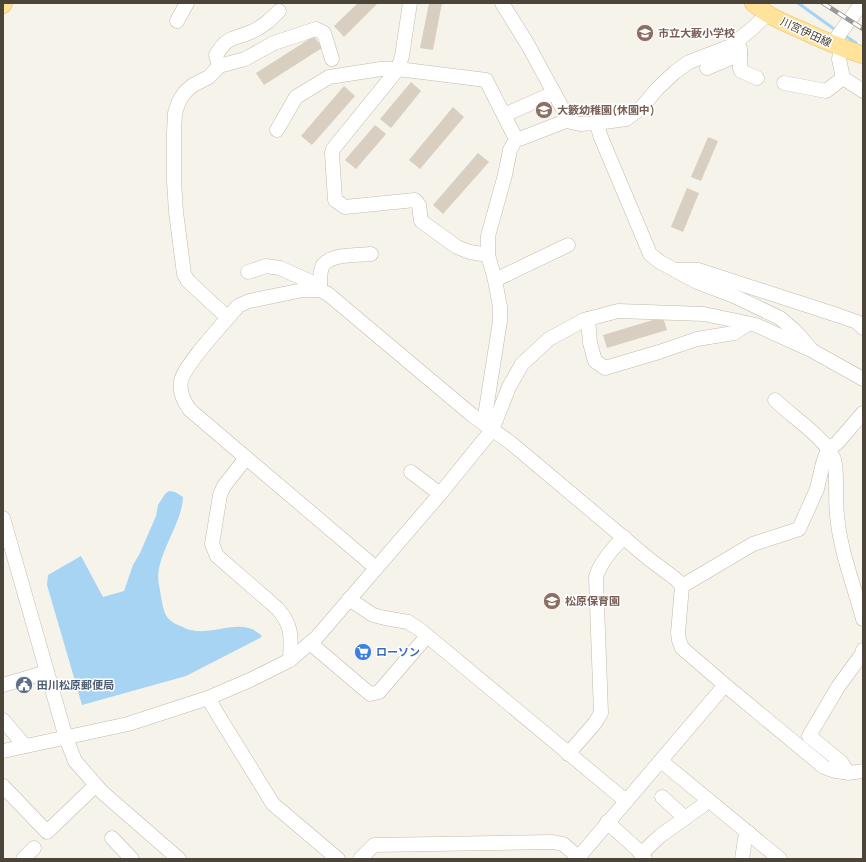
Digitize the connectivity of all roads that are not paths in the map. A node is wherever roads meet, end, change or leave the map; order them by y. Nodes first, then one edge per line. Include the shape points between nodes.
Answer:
1 (187, 3) edge
2 (410, 3) edge
3 (502, 3) edge
4 (753, 3) edge
5 (862, 3) edge
6 (279, 11) dead end
7 (767, 14) junction
8 (178, 21) dead end
9 (836, 46) junction
10 (738, 48) junction
11 (863, 55) edge
12 (332, 58) dead end
13 (219, 66) junction
14 (707, 68) dead end
15 (398, 69) junction
16 (757, 78) dead end
17 (843, 78) junction
18 (784, 83) dead end
19 (863, 91) edge
20 (554, 93) junction
21 (504, 115) junction
22 (566, 121) junction
23 (597, 123) junction
24 (277, 130) dead end
25 (516, 139) junction
26 (568, 245) dead end
27 (371, 254) dead end
28 (488, 255) junction
29 (675, 270) junction
30 (248, 272) dead end
31 (495, 280) junction
32 (320, 288) junction
33 (228, 318) junction
34 (588, 319) junction
35 (862, 323) edge
36 (748, 324) junction
37 (811, 350) junction
38 (863, 379) edge
39 (775, 400) dead end
40 (863, 413) edge
41 (492, 430) junction
42 (828, 448) junction
43 (246, 458) junction
44 (411, 472) dead end
45 (440, 494) junction
46 (3, 518) edge
47 (624, 537) junction
48 (376, 568) junction
49 (682, 586) junction
50 (349, 599) junction
51 (863, 619) edge
52 (427, 636) junction
53 (310, 643) junction
54 (863, 650) edge
55 (290, 660) junction
56 (47, 672) junction
57 (3, 685) edge
58 (725, 685) junction
59 (208, 698) junction
60 (3, 720) edge
61 (66, 738) junction
62 (25, 746) junction
63 (3, 751) edge
64 (568, 754) junction
65 (661, 761) junction
66 (863, 771) edge
67 (848, 773) junction
68 (96, 785) junction
69 (3, 786) edge
70 (662, 797) dead end
71 (707, 799) junction
72 (626, 801) junction
73 (685, 818) junction
74 (608, 822) junction
75 (749, 833) junction
76 (112, 838) dead end
77 (34, 848) dead end
78 (643, 857) edge
79 (578, 858) edge
80 (23, 859) edge
81 (132, 859) edge
82 (179, 859) edge
83 (338, 859) edge
84 (360, 859) edge
85 (742, 859) edge
86 (780, 859) edge

1 - 8 street
2 - 15 street
3 - 20 street
4 - 7 main road, 川宮伊田線
5 - 9 street
6 - 13 street via 266,24 223,44 216,55
7 - 9 main road, 川宮伊田線
7 - 10 street
9 - 11 main road, 川宮伊田線
9 - 17 street
10 - 14 street
10 - 16 street via 741,71
10 - 23 street via 731,46 689,62 626,119
12 - 13 street via 324,33 316,29 274,43 245,60
13 - 33 street via 209,77 193,85 179,101 175,113 174,181 184,274 188,282
15 - 21 street via 486,80
15 - 24 street via 381,69 328,78 296,97
15 - 28 street via 333,149 336,200 345,208 415,200 419,205 421,221 457,247
17 - 18 street via 826,91
17 - 19 street
20 - 21 street
20 - 22 street via 565,113
21 - 25 street
22 - 23 street via 580,124
22 - 25 street
23 - 29 street via 650,254
25 - 28 street via 510,150 488,236
26 - 31 street
27 - 32 street via 335,257 323,266
28 - 31 street
29 - 35 street via 698,270
29 - 37 street via 780,318
30 - 32 street via 266,266 280,268
31 - 41 street via 500,321 485,416
32 - 33 street via 249,301 238,306
32 - 41 street
33 - 43 street via 187,368 181,380 180,390 190,410
34 - 36 street via 618,311 704,314
34 - 36 street via 590,343 596,361 605,368 697,339 734,333
34 - 41 street via 550,339 522,364
36 - 37 street via 756,325
37 - 38 street
39 - 42 street
40 - 42 street via 837,443
41 - 45 street
41 - 47 street
42 - 49 street via 817,489 799,529 753,544
42 - 51 street via 834,459 838,524
43 - 48 street
43 - 55 street via 220,495 212,544 217,556 286,619 291,640
44 - 45 street
45 - 48 street
46 - 56 street
47 - 49 street
47 - 64 street via 602,563 596,577 601,713
48 - 50 street
49 - 58 street via 678,633 682,648
50 - 52 street via 373,615 408,622
50 - 53 street
52 - 53 street via 379,692 370,694
52 - 64 street
53 - 55 street
54 - 67 street via 809,736 841,762
55 - 59 street
56 - 57 street
56 - 61 street
58 - 65 street
58 - 67 street via 824,767
59 - 61 street via 128,724
59 - 83 street via 273,804
60 - 62 street
61 - 62 street
61 - 68 street via 75,761
62 - 63 street
64 - 72 street
65 - 71 street
65 - 72 street
66 - 67 street
68 - 69 street via 47,832
68 - 82 street
70 - 73 street
71 - 73 street via 702,806
71 - 75 street
72 - 74 street
73 - 78 street via 660,836
74 - 78 street via 638,849
74 - 79 street
75 - 85 street via 745,839
75 - 86 street
76 - 81 street
77 - 80 street
79 - 84 street via 563,844 552,842 374,845

